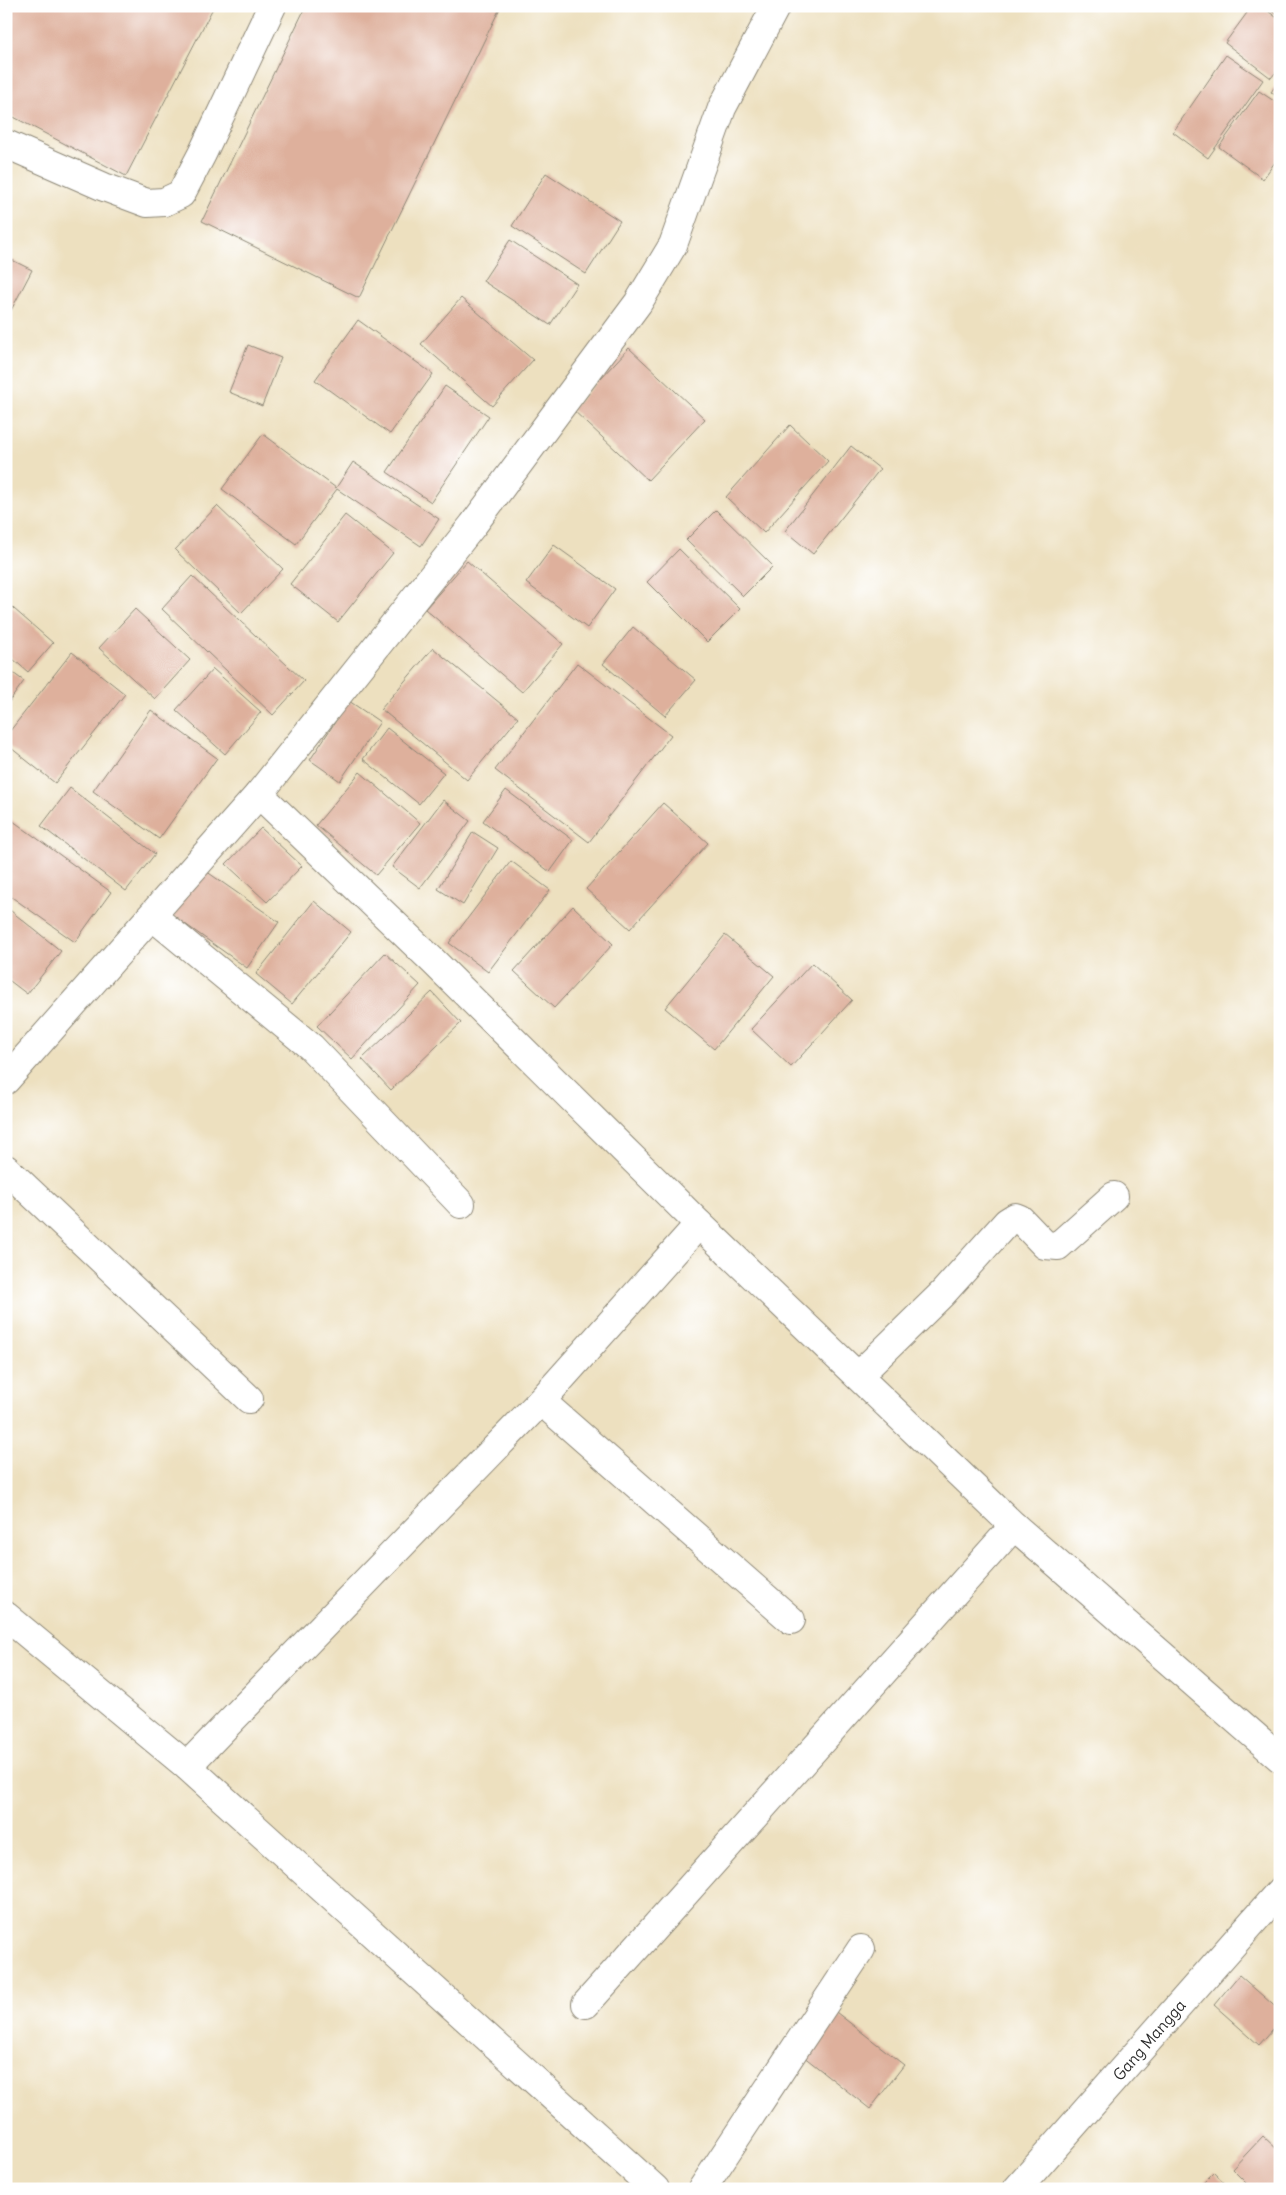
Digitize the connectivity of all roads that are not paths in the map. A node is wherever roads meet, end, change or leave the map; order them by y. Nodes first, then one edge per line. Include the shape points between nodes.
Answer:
1 (272, 6) edge
2 (776, 6) edge
3 (6, 144) edge
4 (259, 794) junction
5 (152, 916) junction
6 (6, 1080) edge
7 (6, 1169) edge
8 (1114, 1196) dead end
9 (461, 1204) dead end
10 (700, 1224) junction
11 (858, 1376) junction
12 (249, 1399) dead end
13 (541, 1401) junction
14 (1014, 1526) junction
15 (6, 1616) edge
16 (791, 1620) dead end
17 (1280, 1758) edge
18 (187, 1766) junction
19 (1280, 1891) edge
20 (861, 1950) dead end
21 (586, 2004) dead end
22 (655, 2189) edge
23 (702, 2189) edge
24 (1018, 2189) edge

1 - 3 street via 181,194 164,202 147,203
2 - 4 street via 722,108 672,245 638,303 473,525
4 - 5 street
4 - 10 street
5 - 6 street
5 - 9 street via 311,1047
7 - 12 street
8 - 11 street via 1058,1246 1045,1245 1020,1219 1015,1217 1007,1222 943,1293
10 - 11 street
10 - 13 street
11 - 14 street
13 - 16 street
13 - 18 street
14 - 17 street
14 - 21 street
15 - 18 street
18 - 22 street
19 - 24 street, Gang Mangga
20 - 23 street

